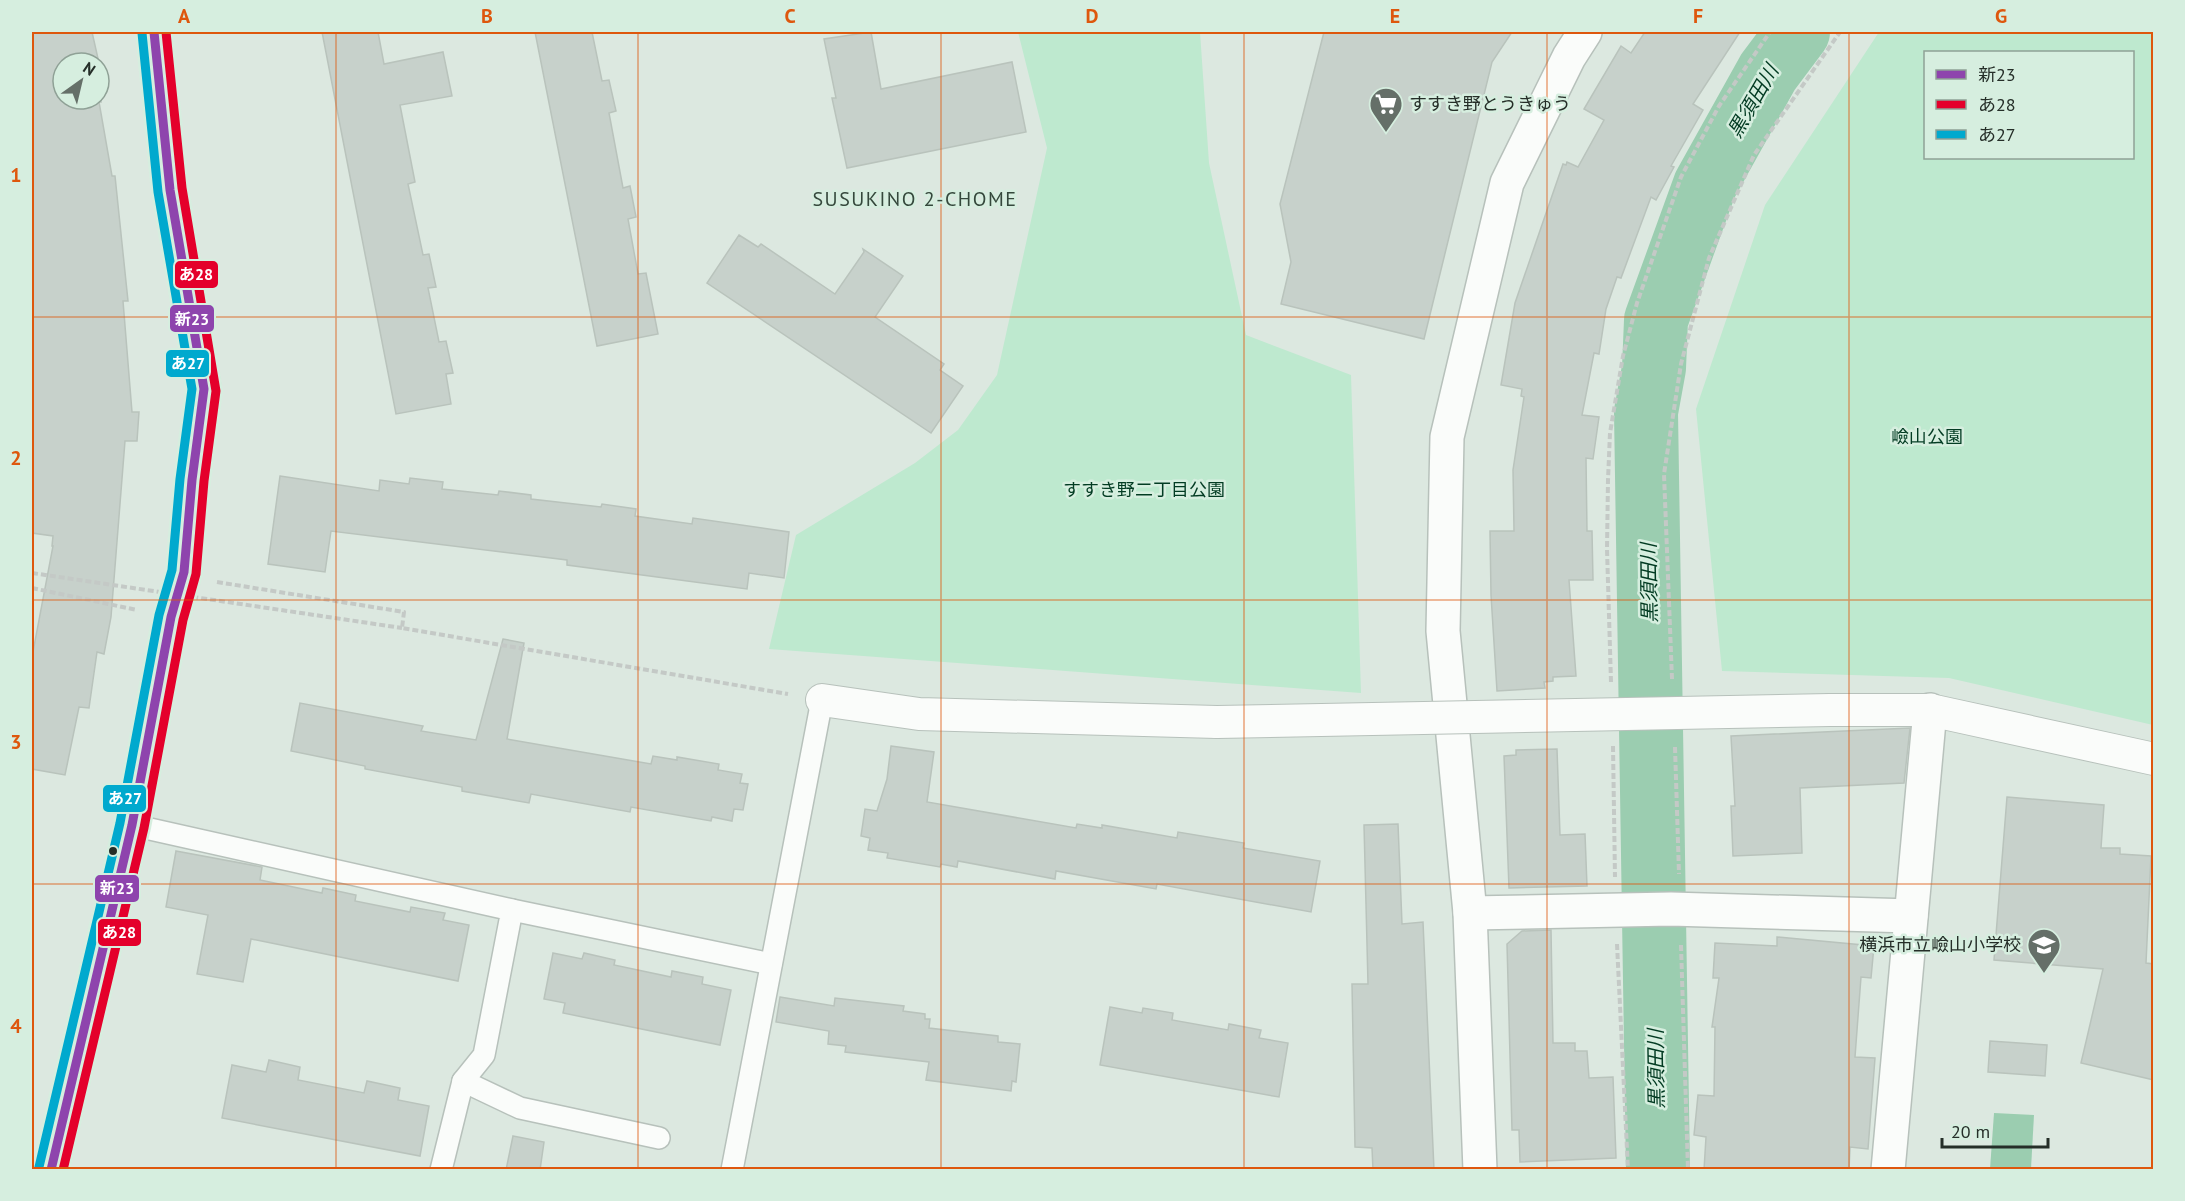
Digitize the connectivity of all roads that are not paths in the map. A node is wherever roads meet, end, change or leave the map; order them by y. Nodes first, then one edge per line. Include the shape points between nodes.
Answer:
1 (154, 32) edge
2 (1585, 32) edge
3 (822, 700) joint
4 (1930, 710) junction
5 (2154, 759) edge
6 (132, 825) junction
7 (512, 910) junction
8 (1470, 913) junction
9 (1911, 916) junction
10 (771, 964) junction
11 (463, 1081) junction
12 (659, 1138) dead end
13 (51, 1170) edge
14 (441, 1170) edge
15 (732, 1170) edge
16 (1480, 1170) edge
17 (1888, 1170) edge

1 - 6 street via 170,190 204,389 182,582 171,617
2 - 8 street via 1507,183 1447,437 1443,632
3 - 4 street, bridge via 919,714 1217,722
3 - 10 lane
4 - 5 street
4 - 9 street
6 - 7 lane
6 - 13 street
7 - 10 lane
7 - 11 lane via 484,1054
8 - 9 street via 1676,909
8 - 16 street
9 - 17 street
10 - 15 lane
11 - 12 lane via 520,1108
11 - 14 lane

